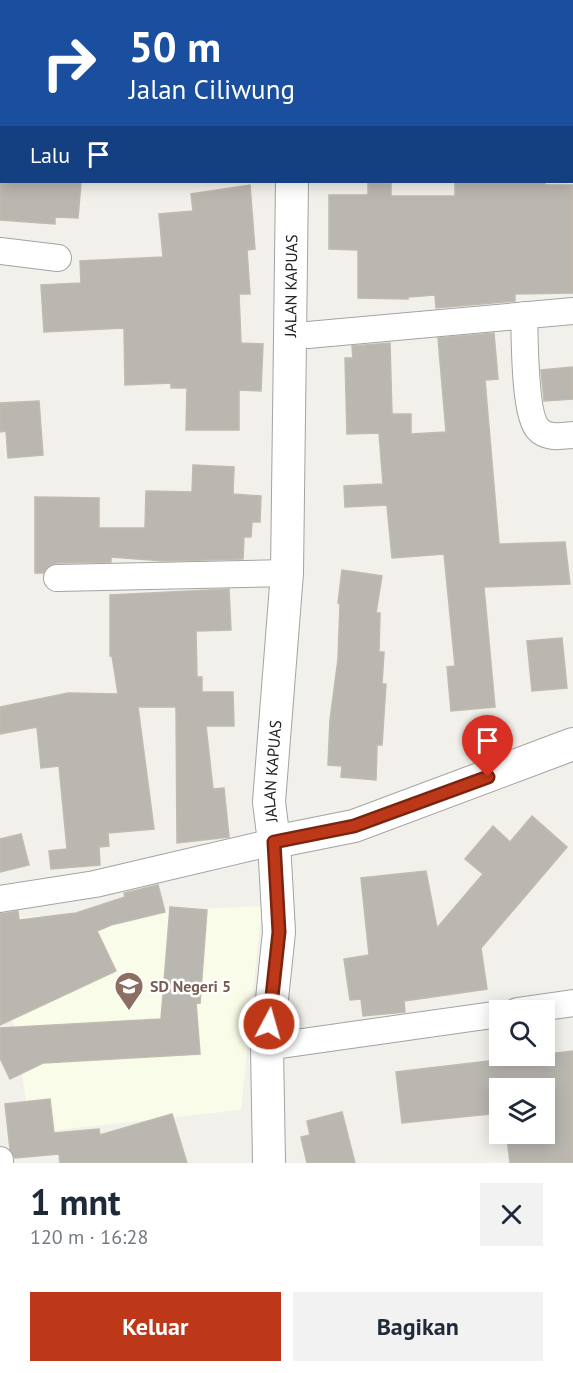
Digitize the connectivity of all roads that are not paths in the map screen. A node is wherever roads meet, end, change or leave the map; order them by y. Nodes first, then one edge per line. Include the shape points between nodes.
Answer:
1 (292, 183) edge
2 (313, 183) edge
3 (0, 251) edge
4 (58, 258) dead end
5 (573, 311) edge
6 (524, 315) junction
7 (308, 335) junction
8 (573, 435) edge
9 (287, 573) junction
10 (57, 578) dead end
11 (573, 744) edge
12 (274, 842) junction
13 (0, 899) edge
14 (573, 1003) edge
15 (555, 1006) edge
16 (489, 1016) edge
17 (267, 1047) junction
18 (269, 1163) edge

1 - 9 street, JALAN KAPUAS
2 - 7 street, JALAN KAPUAS
3 - 4 street
5 - 6 street
6 - 7 street
6 - 8 street via 530,416 538,430 552,437
7 - 12 street, JALAN KAPUAS via 304,558 287,802
9 - 10 street
9 - 12 street, JALAN KAPUAS via 269,802
11 - 12 street via 354,826
12 - 13 street via 95,884
12 - 17 street via 279,932
14 - 15 street
16 - 17 street
17 - 18 street

